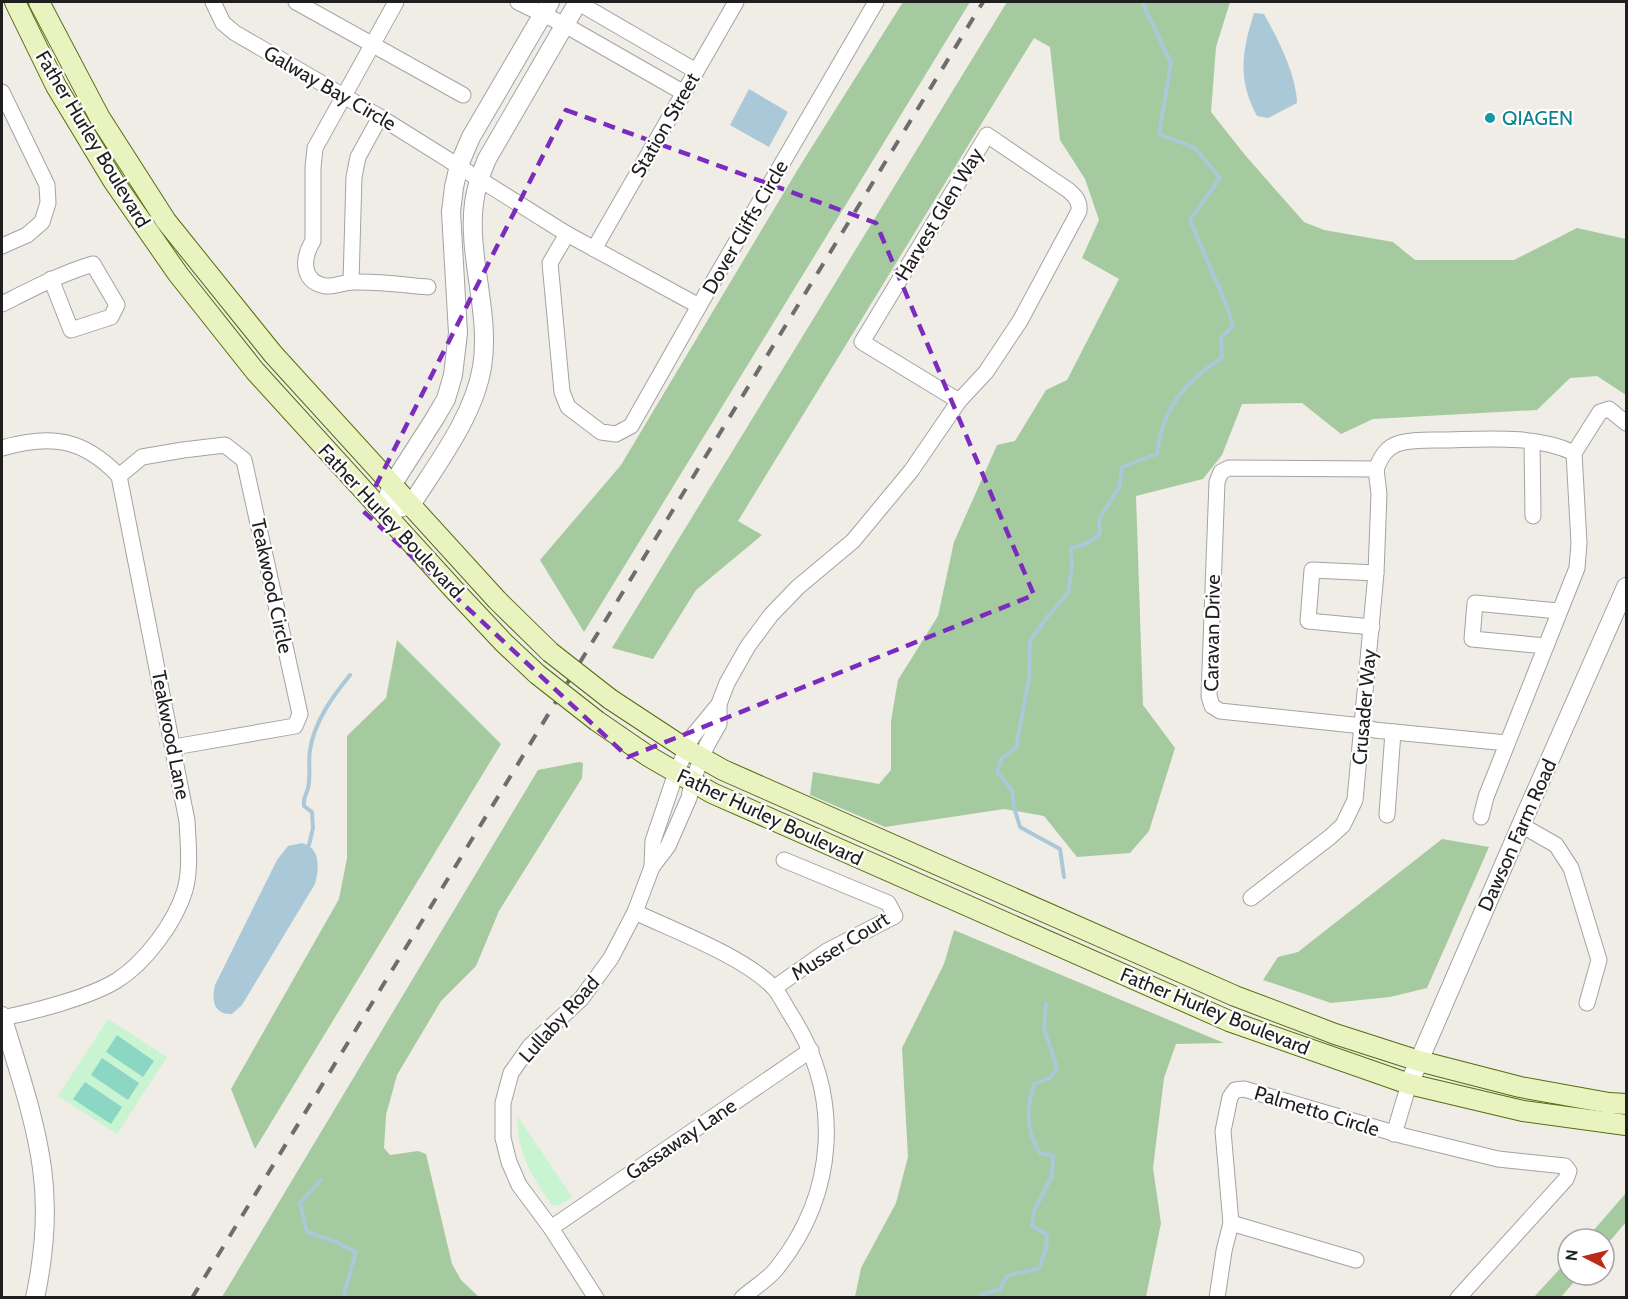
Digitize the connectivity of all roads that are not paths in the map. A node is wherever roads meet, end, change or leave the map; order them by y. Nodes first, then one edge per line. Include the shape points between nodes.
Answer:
1 (15, 2) edge
2 (39, 2) edge
3 (213, 2) edge
4 (296, 2) edge
5 (396, 2) edge
6 (518, 2) edge
7 (578, 2) edge
8 (736, 2) edge
9 (876, 2) edge
10 (546, 8) edge
11 (565, 25) junction
12 (372, 44) junction
13 (696, 71) junction
14 (2, 92) edge
15 (684, 93) junction
16 (344, 95) junction
17 (463, 95) dead end
18 (380, 117) junction
19 (459, 165) junction
20 (479, 179) junction
21 (567, 234) junction
22 (2, 246) edge
23 (594, 249) junction
24 (51, 279) junction
25 (351, 282) junction
26 (428, 287) dead end
27 (2, 304) edge
28 (699, 306) junction
29 (959, 401) junction
30 (1626, 423) edge
31 (1532, 442) junction
32 (2, 448) edge
33 (1574, 453) junction
34 (1376, 469) junction
35 (118, 476) junction
36 (392, 484) junction
37 (411, 505) junction
38 (383, 512) junction
39 (1533, 516) dead end
40 (1376, 573) junction
41 (1626, 587) edge
42 (1559, 611) junction
43 (1372, 627) junction
44 (1546, 646) junction
45 (1363, 726) junction
46 (1393, 732) junction
47 (1507, 743) junction
48 (174, 747) junction
49 (694, 754) junction
50 (684, 778) junction
51 (1387, 815) dead end
52 (1481, 817) dead end
53 (1521, 825) junction
54 (784, 860) dead end
55 (652, 867) junction
56 (1251, 898) dead end
57 (635, 912) junction
58 (774, 988) junction
59 (1587, 1003) dead end
60 (2, 1017) edge
61 (811, 1050) junction
62 (1419, 1061) junction
63 (1409, 1084) junction
64 (1626, 1104) edge
65 (1626, 1125) edge
66 (1394, 1134) junction
67 (1231, 1223) junction
68 (551, 1228) junction
69 (1356, 1260) dead end
70 (35, 1298) edge
71 (596, 1298) edge
72 (742, 1298) edge
73 (1217, 1298) edge
74 (1458, 1298) edge

1 - 38 main road, Father Hurley Boulevard via 68,105 114,182 178,274 255,371
2 - 36 main road, Father Hurley Boulevard via 100,118 166,221 273,354
3 - 16 street, Galway Bay Circle via 223,23 235,33
4 - 12 street
5 - 12 street
6 - 10 street
7 - 11 street
7 - 13 street
8 - 13 street, Station Street
9 - 28 street, Dover Cliffs Circle
10 - 11 street
10 - 19 street via 471,137
11 - 15 street
11 - 20 street
12 - 16 street
12 - 17 street
13 - 15 street, Station Street
14 - 22 street via 47,185 48,203 42,222 27,235
15 - 23 street, Station Street
16 - 18 street, Galway Bay Circle
16 - 25 street via 315,148 314,241 304,263 314,281 325,286
18 - 19 street, Galway Bay Circle
18 - 25 street via 357,157
19 - 20 street, Dover Cliffs Circle
19 - 36 street via 451,212 458,333 453,375 446,399
20 - 21 street, Dover Cliffs Circle
20 - 37 street via 474,230 483,366 463,421
21 - 23 street, Dover Cliffs Circle
21 - 28 street via 550,264 562,392 568,407 601,432 616,434 631,426
23 - 28 street, Dover Cliffs Circle
24 - 24 street via 93,264 117,305 111,317 72,330
24 - 27 street
25 - 26 street
29 - 29 street, Harvest Glen Way via 986,372 1020,321 1080,206 1068,190 987,135 862,342
29 - 49 street, Harvest Glen Way via 911,471 853,541 771,615 727,683 719,704 719,723
30 - 33 street via 1609,409 1600,412
31 - 33 street
31 - 34 street via 1499,438 1399,443 1381,455
31 - 39 street
32 - 35 street via 24,441 62,441 91,453
33 - 42 street via 1579,555
34 - 40 street, Crusader Way
34 - 45 street, Caravan Drive via 1229,468 1221,472 1217,482 1209,696 1212,706 1220,711
35 - 48 street, Teakwood Lane
35 - 48 street, Teakwood Circle via 142,457 183,450 225,445 244,460 300,714 295,726
36 - 37 main road, Father Hurley Boulevard
36 - 38 street
37 - 38 street
37 - 49 main road, Father Hurley Boulevard, bridge via 550,652 610,699
38 - 50 main road, Father Hurley Boulevard, bridge via 537,674 597,721
40 - 43 street, Crusader Way
40 - 43 street via 1312,570 1311,580 1308,621
41 - 53 street, Dawson Farm Road
42 - 44 street
42 - 44 street via 1475,603 1472,639
43 - 45 street, Crusader Way
44 - 47 street
45 - 46 street, Caravan Drive
45 - 56 street, Crusader Way via 1355,800 1343,825
46 - 47 street, Caravan Drive
46 - 51 street
47 - 52 street
48 - 60 street, Teakwood Lane via 187,821 188,866 185,889 176,910 152,949 117,980 98,990
49 - 50 street, Harvest Glen Way
49 - 62 main road, Father Hurley Boulevard via 1235,996
50 - 55 street, Lullaby Road via 654,841
50 - 55 street, Lullaby Road via 689,798 668,846
50 - 63 main road, Father Hurley Boulevard via 774,822 1229,1021
53 - 59 street via 1556,845 1571,868 1599,960
53 - 62 street, Dawson Farm Road
54 - 58 street, Musser Court via 888,903 895,916 827,951
55 - 57 street, Lullaby Road
57 - 58 street via 739,961
57 - 68 street, Lullaby Road via 611,958 581,999 530,1046 511,1072 503,1102 508,1162 519,1185
58 - 61 street
60 - 70 street via 31,1114 42,1168 42,1266
61 - 68 street, Gassaway Lane
61 - 72 street via 824,1092 827,1133 822,1178 797,1238 775,1270
62 - 63 street, Dawson Farm Road
62 - 64 main road, Father Hurley Boulevard via 1520,1087
63 - 65 main road, Father Hurley Boulevard via 1523,1112
63 - 66 street, Palmetto Circle
66 - 67 street, Palmetto Circle via 1244,1089 1235,1090 1223,1131
66 - 74 street, Palmetto Circle via 1498,1159 1564,1166 1569,1171 1566,1179
67 - 69 street
67 - 73 street, Palmetto Circle
68 - 71 street, Lullaby Road

